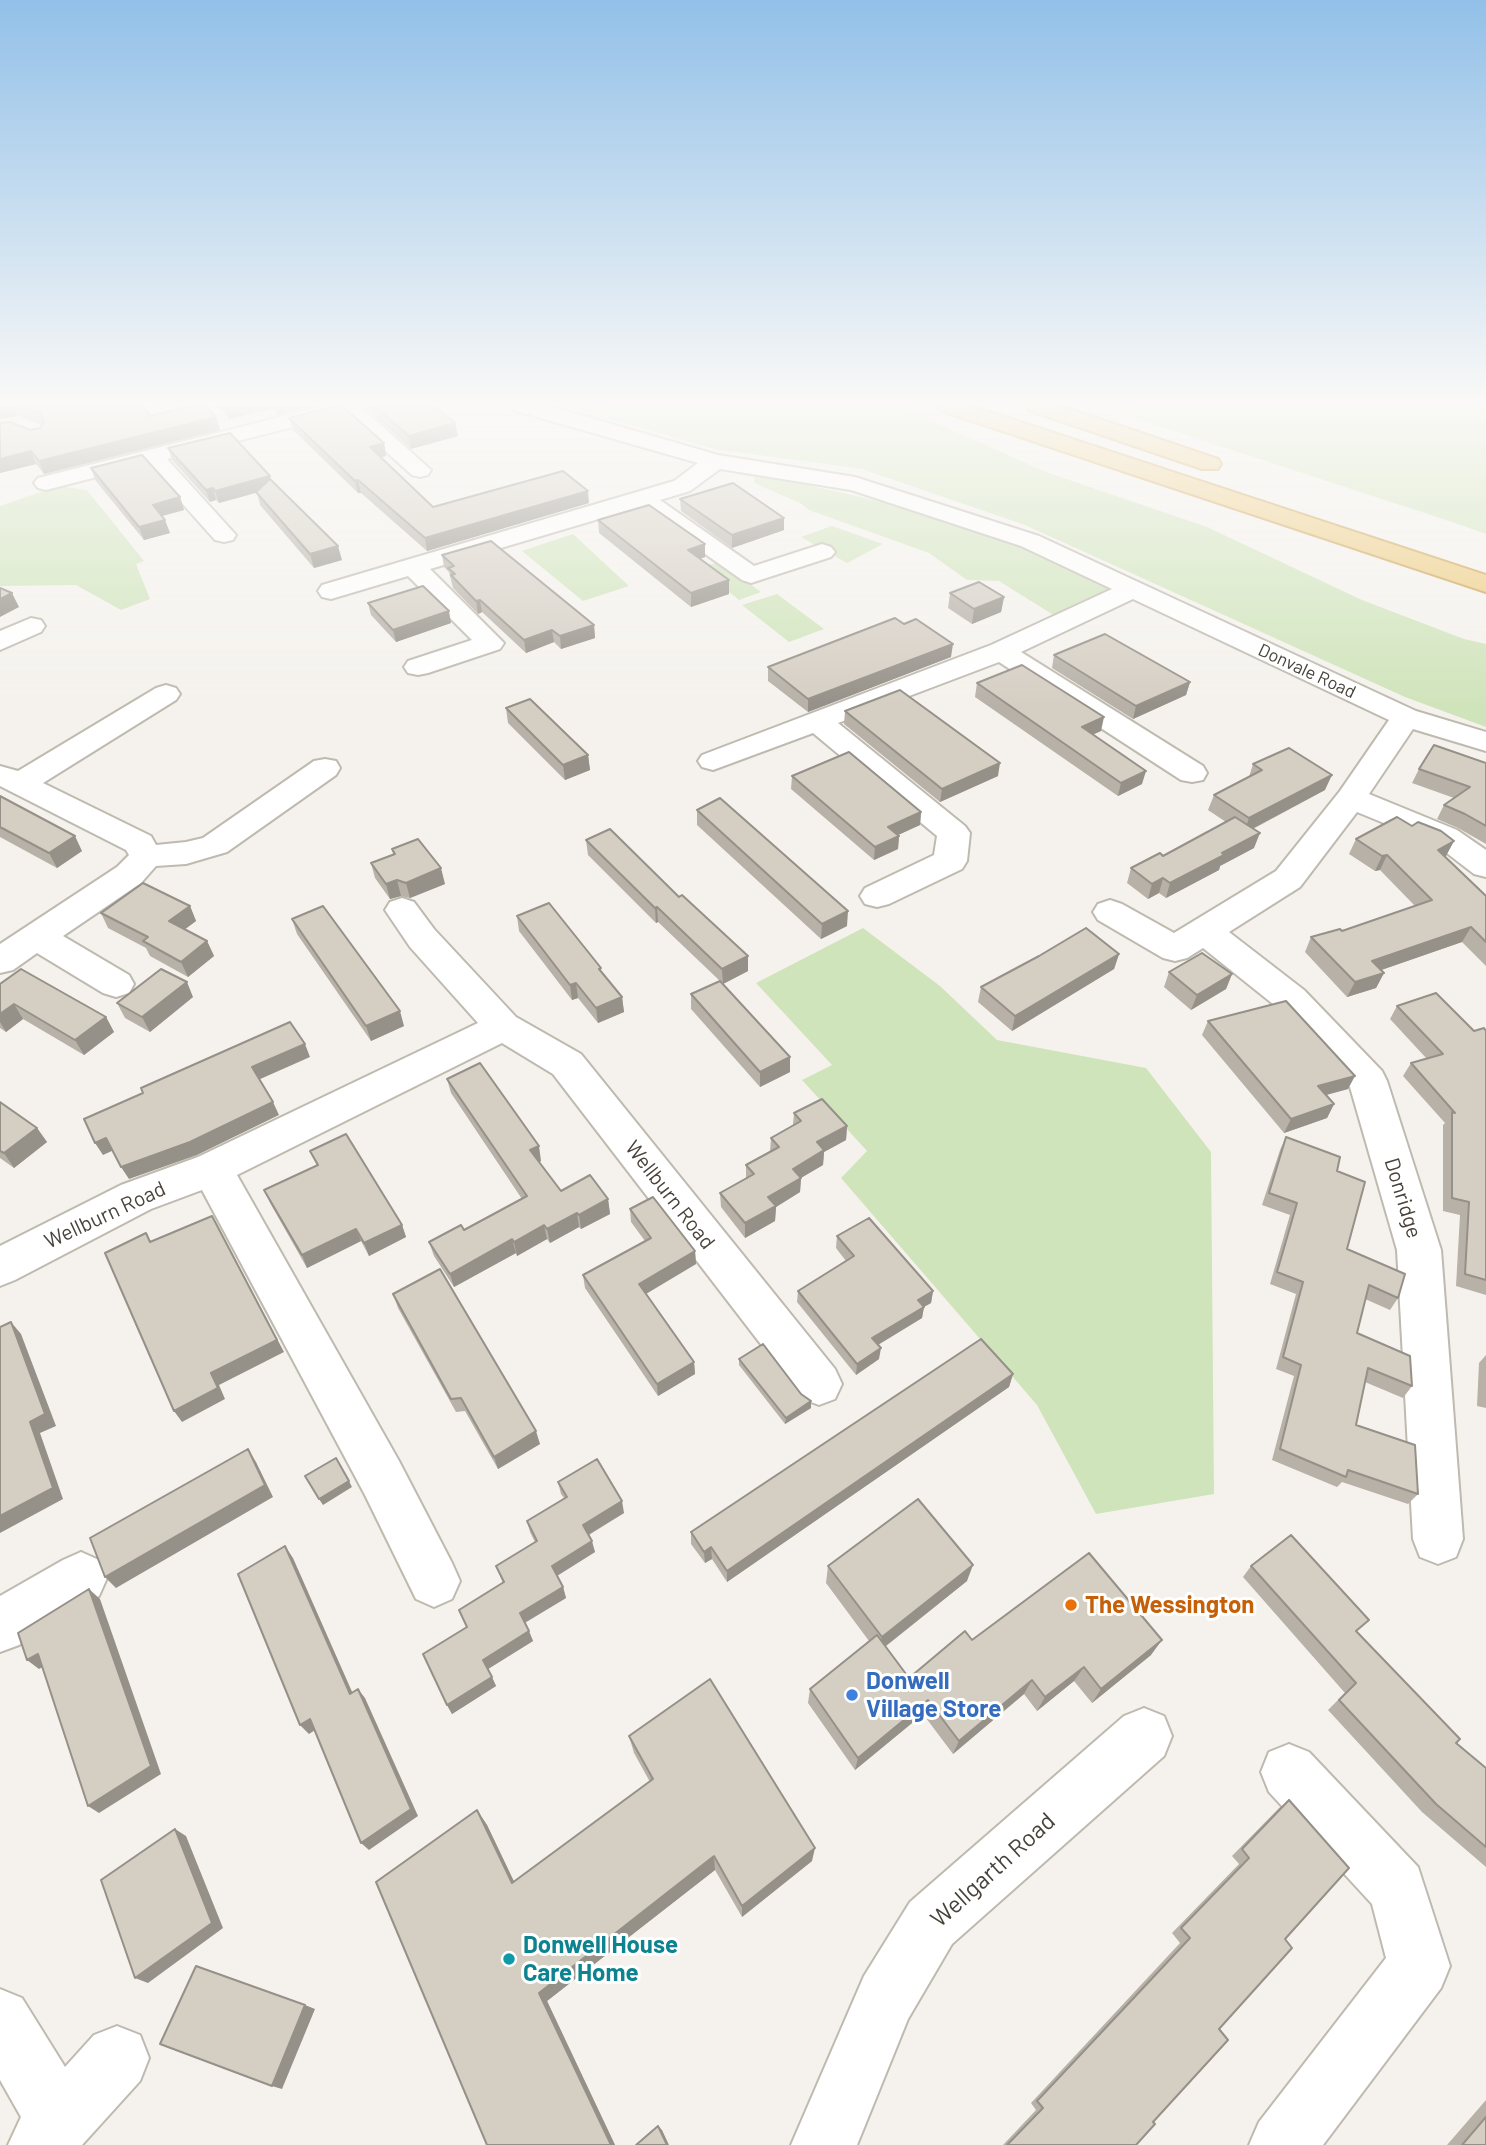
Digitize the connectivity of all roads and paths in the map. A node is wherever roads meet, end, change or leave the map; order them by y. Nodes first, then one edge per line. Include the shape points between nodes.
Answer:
1 (197, 505) edge
2 (620, 505) edge
3 (645, 505) edge
4 (920, 505) edge
5 (1248, 505) edge
6 (1382, 525) dead end
7 (224, 534) dead end
8 (822, 552) dead end
9 (1486, 562) edge
10 (412, 566) junction
11 (1486, 584) edge
12 (1133, 589) junction
13 (331, 591) dead end
14 (31, 626) dead end
15 (0, 642) edge
16 (1000, 651) junction
17 (418, 667) dead end
18 (166, 694) dead end
19 (1406, 717) junction
20 (817, 721) junction
21 (1486, 742) edge
22 (713, 761) dead end
23 (325, 768) dead end
24 (1192, 773) dead end
25 (10, 779) edge
26 (1351, 798) junction
27 (146, 856) junction
28 (1486, 866) edge
29 (877, 896) dead end
30 (402, 910) dead end
31 (1110, 912) dead end
32 (1205, 931) junction
33 (36, 936) junction
34 (0, 961) edge
35 (116, 984) dead end
36 (503, 1027) junction
37 (212, 1169) junction
38 (0, 1267) edge
39 (819, 1384) dead end
40 (1438, 1539) dead end
41 (81, 1578) dead end
42 (434, 1581) dead end
43 (0, 1626) edge
44 (1144, 1736) dead end
45 (1289, 1772) dead end
46 (0, 2020) edge
47 (117, 2058) dead end
48 (50, 2132) edge
49 (824, 2145) edge
50 (1282, 2145) edge

1 - 7 street
2 - 10 street
3 - 8 street via 751,575
4 - 12 street, Donvale Road via 1030,541
5 - 11 highway
6 - 9 highway
10 - 13 street
10 - 17 street via 490,643
12 - 16 street
12 - 19 street, Donvale Road
14 - 15 street
16 - 20 street
16 - 24 street
18 - 25 street
19 - 21 street, Donvale Road
19 - 26 street
20 - 22 street
20 - 29 street via 954,833 950,861
23 - 27 street via 215,845
25 - 27 street via 139,843
26 - 28 street via 1446,837
26 - 32 street via 1287,880
27 - 33 street via 129,875
30 - 36 street, Wellburn Road
31 - 32 street via 1175,949
32 - 40 street, Donridge via 1291,999 1368,1081 1419,1250
33 - 34 street
33 - 35 street
36 - 37 street, Wellburn Road
36 - 39 street, Wellburn Road via 567,1064
37 - 38 street, Wellburn Road via 136,1197
37 - 42 street
41 - 43 street
44 - 49 street, Wellgarth Road via 931,1923 886,1998
45 - 50 street via 1397,1888 1419,1966
46 - 48 street
47 - 48 street

